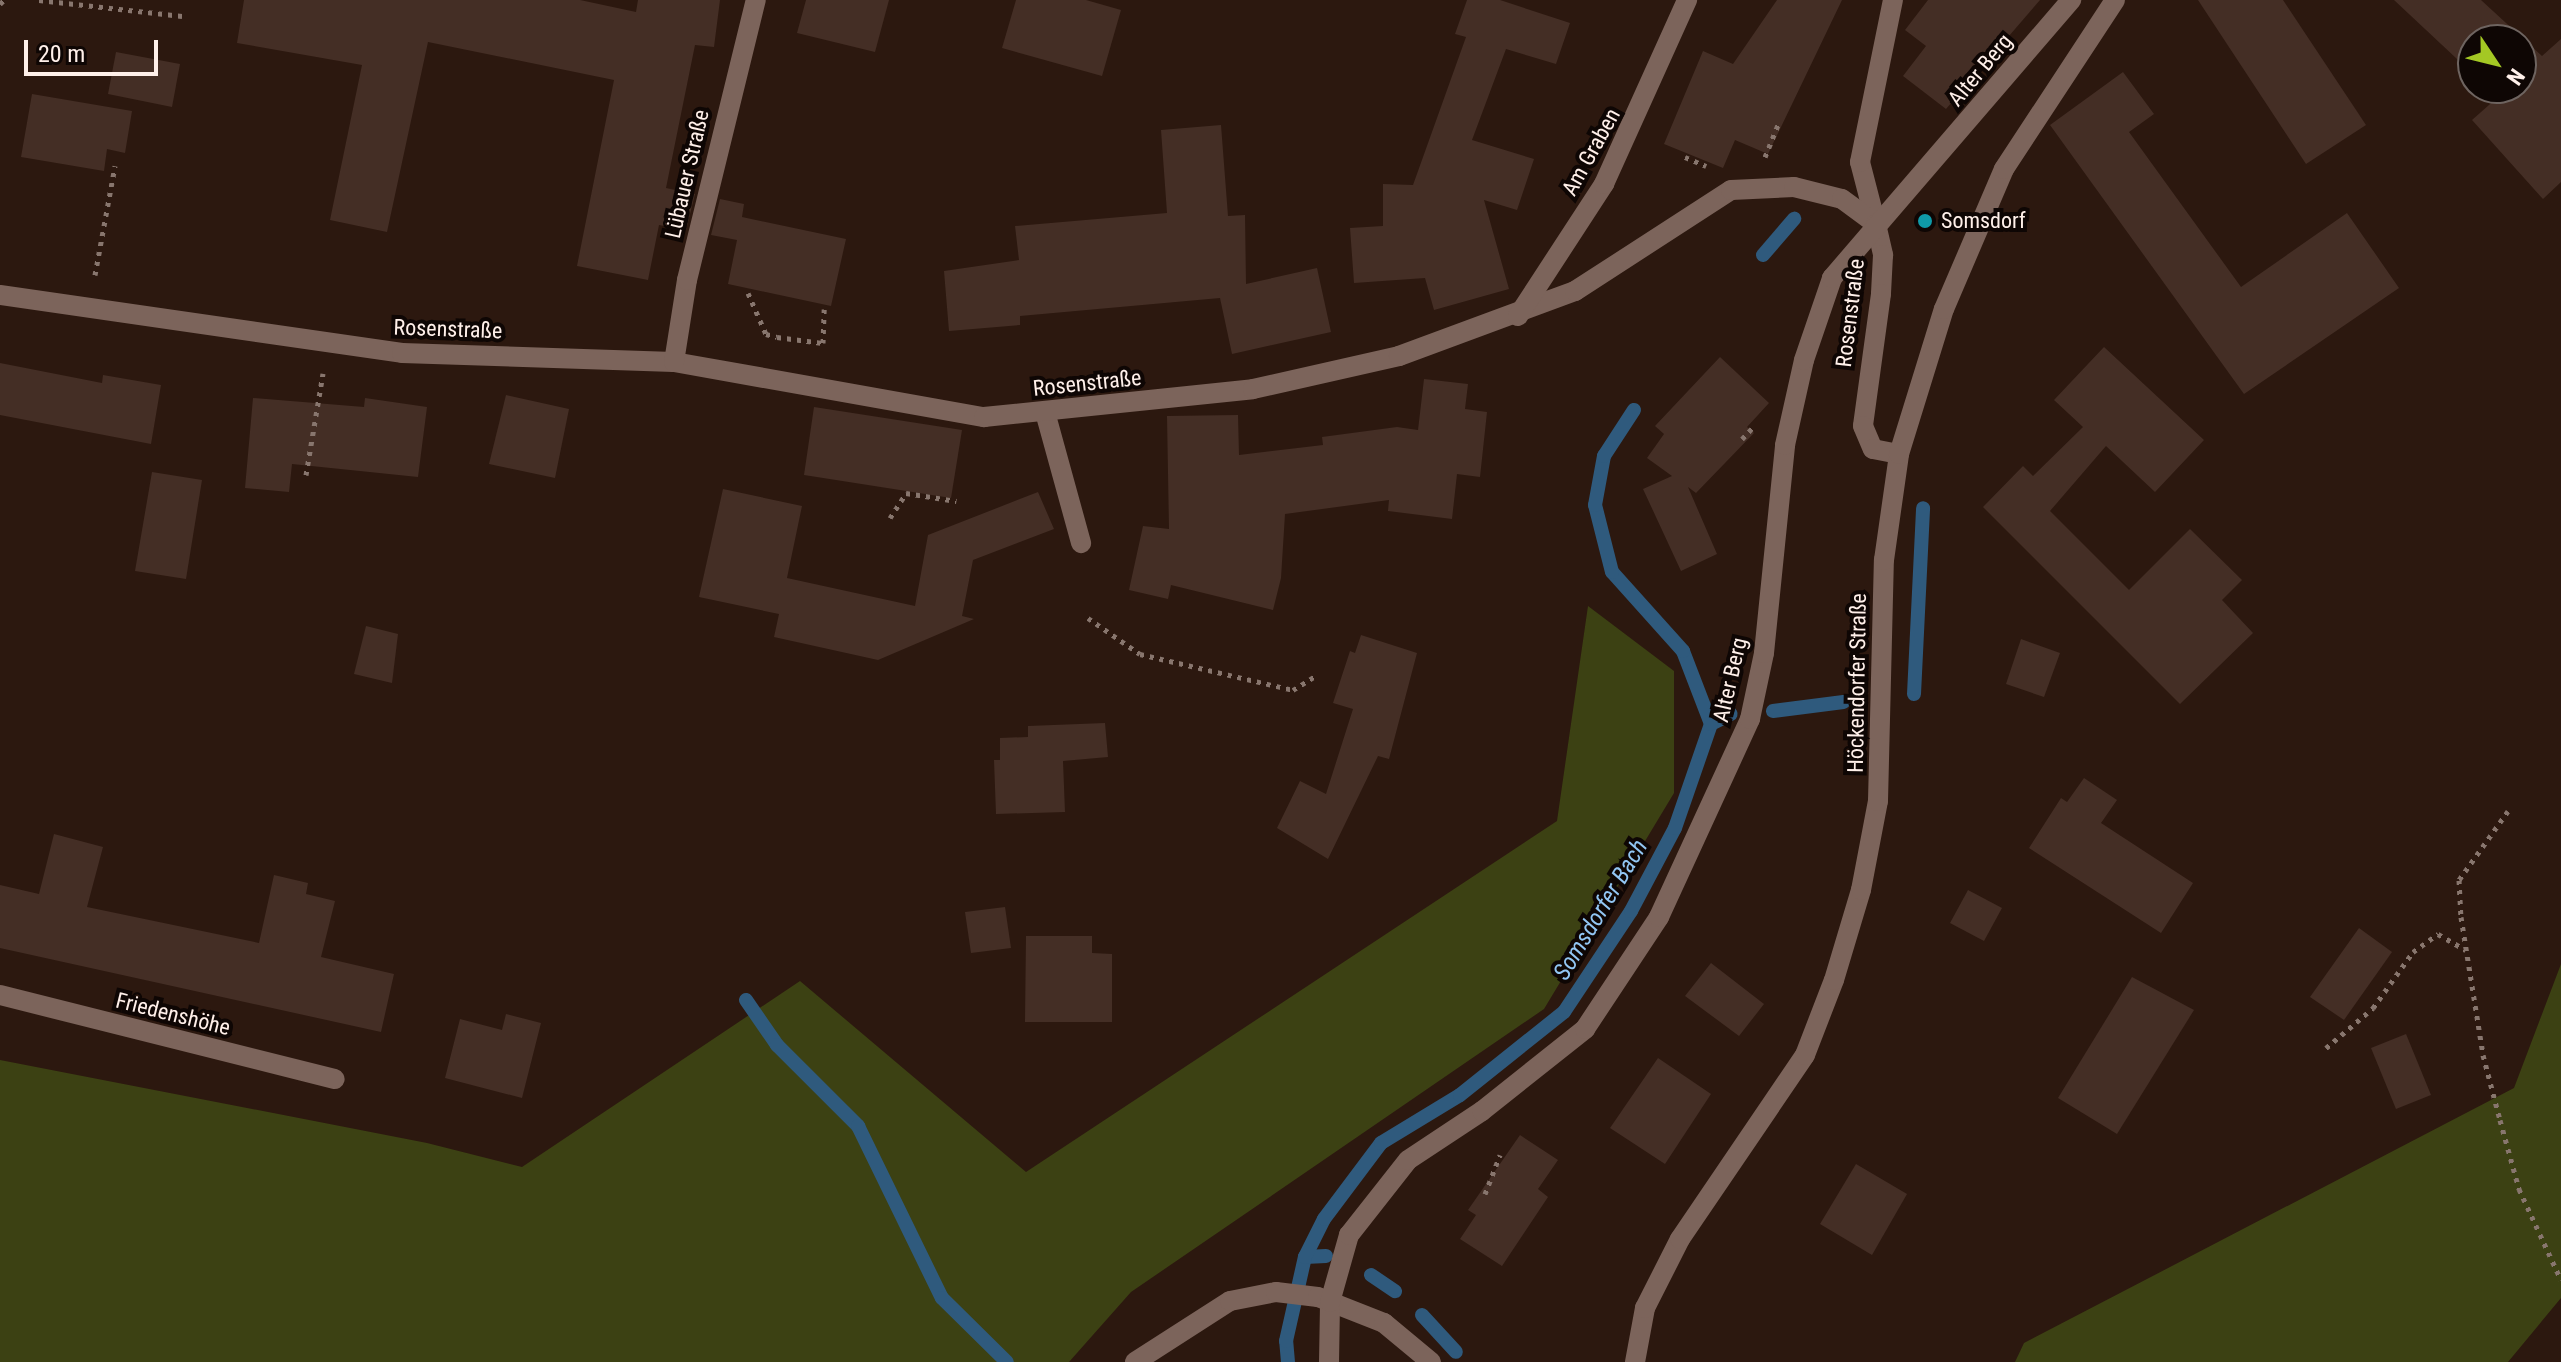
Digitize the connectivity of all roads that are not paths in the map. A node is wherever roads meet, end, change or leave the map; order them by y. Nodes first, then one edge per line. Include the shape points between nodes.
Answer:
1 (756, 0) edge
2 (1687, 0) edge
3 (1893, 0) edge
4 (2071, 0) edge
5 (2115, 0) edge
6 (1876, 224) junction
7 (0, 295) edge
8 (1518, 316) junction
9 (674, 362) junction
10 (1045, 412) junction
11 (1899, 454) junction
12 (1081, 543) dead end
13 (0, 995) edge
14 (335, 1079) dead end
15 (1324, 1300) junction
16 (1135, 1362) edge
17 (1329, 1362) edge
18 (1431, 1362) edge
19 (1635, 1362) edge

1 - 9 street, Lübauer Straße via 687,280
2 - 8 street, Am Graben via 1604,184
3 - 6 street via 1860,162
4 - 6 street, Alter Berg
5 - 11 street, Höckendorfer Straße via 2004,169 1944,309
6 - 8 street, Rosenstraße via 1842,199 1794,187 1731,190 1575,291
6 - 11 street, Rosenstraße via 1883,255 1881,294 1863,426 1873,449
6 - 15 street, Alter Berg via 1832,278 1804,360 1785,445 1764,653 1750,719 1659,917 1585,1029 1482,1111 1408,1160 1349,1235
7 - 9 street, Rosenstraße via 402,353
8 - 10 street, Rosenstraße via 1399,356 1253,389
9 - 10 street, Rosenstraße via 984,417
10 - 12 street
11 - 19 street, Höckendorfer Straße via 1884,560 1878,801 1861,890 1805,1055 1680,1239 1645,1308
13 - 14 street, Friedenshöhe
15 - 16 street via 1276,1292 1230,1301
15 - 17 street, Alter Berg
15 - 18 street via 1384,1323

